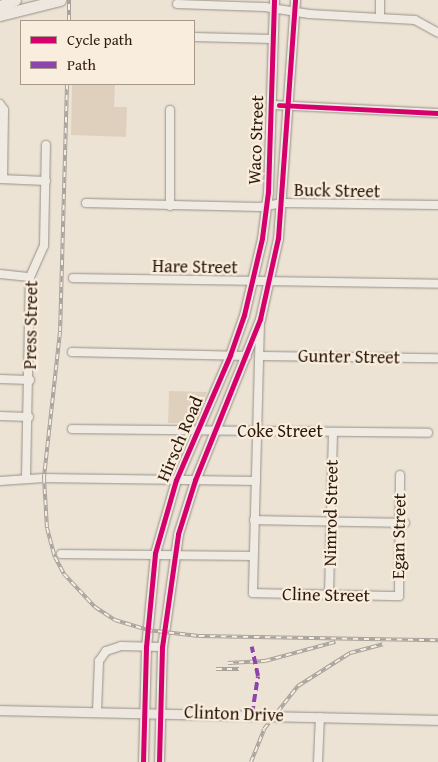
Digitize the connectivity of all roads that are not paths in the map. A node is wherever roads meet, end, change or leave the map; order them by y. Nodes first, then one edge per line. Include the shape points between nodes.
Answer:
1 (15, 0) edge
2 (60, 0) edge
3 (295, 0) edge
4 (380, 0) edge
5 (177, 4) dead end
6 (274, 4) edge
7 (0, 6) edge
8 (294, 11) junction
9 (0, 14) edge
10 (380, 16) junction
11 (438, 34) edge
12 (195, 37) edge
13 (272, 40) junction
14 (1, 105) edge
15 (272, 105) junction
16 (288, 105) junction
17 (170, 110) dead end
18 (438, 113) edge
19 (46, 145) dead end
20 (1, 179) edge
21 (46, 181) junction
22 (86, 203) dead end
23 (283, 203) junction
24 (438, 205) edge
25 (170, 206) junction
26 (266, 206) junction
27 (0, 274) edge
28 (30, 277) junction
29 (74, 278) dead end
30 (270, 279) junction
31 (254, 281) junction
32 (437, 284) dead end
33 (260, 319) junction
34 (72, 352) dead end
35 (230, 355) junction
36 (247, 356) junction
37 (261, 356) junction
38 (437, 358) edge
39 (0, 378) edge
40 (30, 380) junction
41 (0, 416) edge
42 (28, 417) junction
43 (72, 429) dead end
44 (258, 431) junction
45 (196, 432) junction
46 (214, 432) junction
47 (333, 432) junction
48 (428, 433) dead end
49 (400, 475) dead end
50 (26, 478) junction
51 (176, 480) junction
52 (194, 480) junction
53 (0, 481) edge
54 (256, 481) junction
55 (254, 520) junction
56 (331, 521) junction
57 (402, 523) junction
58 (155, 553) junction
59 (174, 553) junction
60 (60, 554) dead end
61 (253, 556) junction
62 (329, 595) junction
63 (399, 596) joint
64 (146, 646) junction
65 (162, 647) junction
66 (0, 710) edge
67 (96, 711) junction
68 (144, 711) junction
69 (161, 712) junction
70 (320, 717) junction
71 (438, 720) edge
72 (143, 762) edge
73 (158, 762) edge
74 (318, 762) edge

1 - 7 highway
2 - 9 highway
3 - 8 main road, Waco Street
4 - 10 street
5 - 6 street
6 - 8 street
6 - 13 main road, Waco Street
8 - 10 street
8 - 16 main road, Waco Street
10 - 11 street via 415,20
12 - 13 street
13 - 15 main road, Waco Street
14 - 20 street
15 - 16 street
15 - 26 main road, Waco Street
16 - 18 street
16 - 23 main road, Waco Street
17 - 25 street
19 - 21 street, Press Street
20 - 21 street
21 - 28 street, Press Street via 43,252
22 - 25 street, Buck Street
23 - 24 street, Buck Street
23 - 26 street, Buck Street
23 - 30 main road, Waco Street
25 - 26 street, Buck Street
26 - 31 main road, Waco Street
27 - 28 street
28 - 40 street, Press Street
29 - 31 street, Hare Street
30 - 31 street, Hare Street
30 - 32 street, Hare Street
30 - 33 main road, Hirsch Road
31 - 35 main road, Hirsch Road
33 - 36 main road, Hirsch Road
33 - 37 street
34 - 35 street
35 - 36 street
35 - 45 main road, Hirsch Road
36 - 46 main road, Hirsch Road
37 - 38 street, Gunter Street
37 - 44 street
39 - 40 street
40 - 42 street, Press Street
41 - 42 street
42 - 50 street, Press Street
43 - 45 street, Coke Street
44 - 46 street, Coke Street
44 - 47 street, Coke Street
44 - 54 street
45 - 46 street, Coke Street
45 - 51 main road, Hirsch Road
46 - 52 main road, Hirsch Road
47 - 48 street, Coke Street
47 - 56 street, Nimrod Street
49 - 57 street, Egan Street
50 - 51 street
50 - 53 street
51 - 52 street
51 - 58 main road, Hirsch Road
52 - 54 street
52 - 59 main road, Hirsch Road
54 - 55 street
55 - 56 street
55 - 61 street
56 - 57 street
56 - 62 street, Nimrod Street
57 - 63 street, Egan Street
58 - 59 street
58 - 60 street
58 - 64 main road, Hirsch Road
59 - 61 street
59 - 65 main road, Hirsch Road
61 - 62 street, Cline Street via 253,593
62 - 63 street, Cline Street
64 - 65 street
64 - 67 street via 121,646 102,655
64 - 68 main road, Hirsch Road
65 - 69 main road, Hirsch Road
66 - 67 main road, Clinton Drive
67 - 68 main road, Clinton Drive
68 - 69 main road, Clinton Drive
68 - 72 main road, Hirsch Road
69 - 70 main road, Clinton Drive
69 - 73 main road, Hirsch Road
70 - 71 main road, Clinton Drive
70 - 74 street

